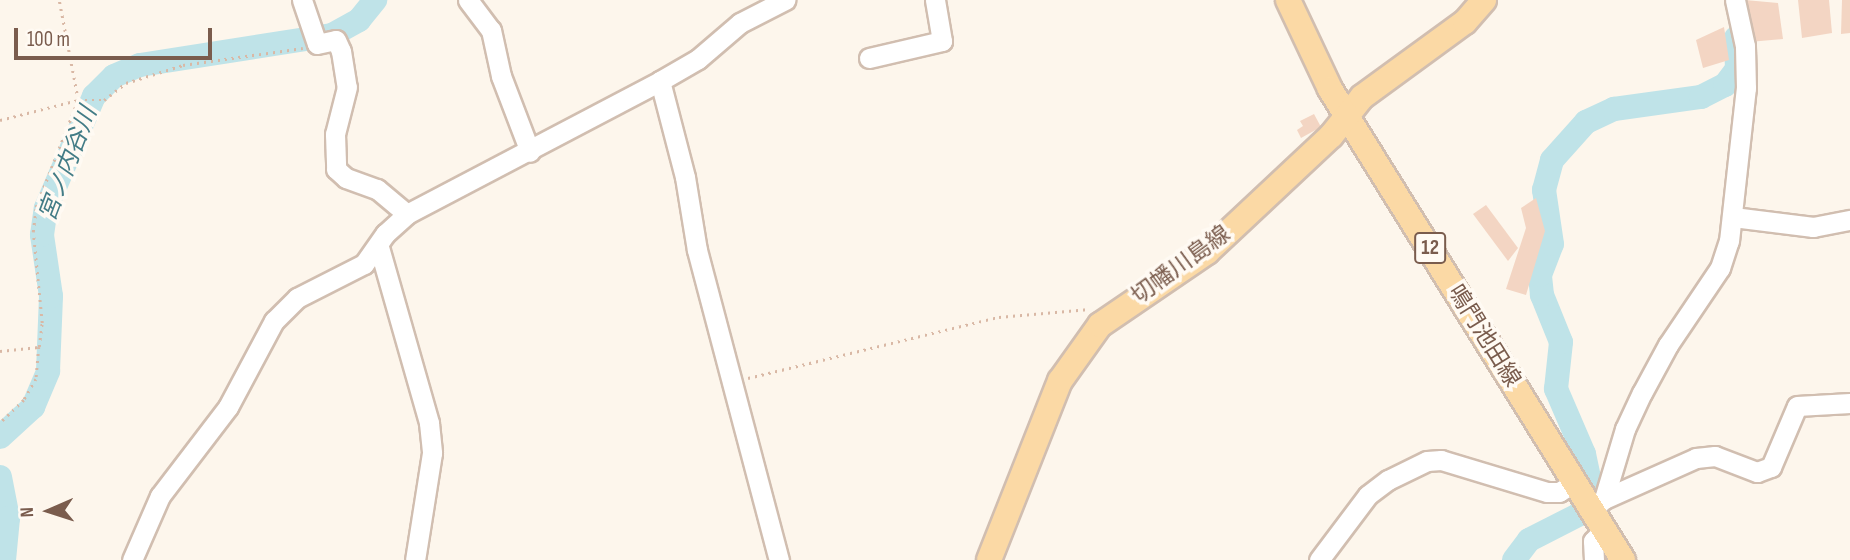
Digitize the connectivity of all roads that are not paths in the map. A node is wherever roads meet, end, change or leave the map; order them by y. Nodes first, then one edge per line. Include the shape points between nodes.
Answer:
1 (302, 0) edge
2 (468, 0) edge
3 (785, 0) edge
4 (935, 0) edge
5 (1288, 0) edge
6 (1484, 0) edge
7 (1735, 0) edge
8 (869, 58) dead end
9 (660, 81) junction
10 (1347, 116) junction
11 (530, 152) junction
12 (407, 214) junction
13 (1733, 218) junction
14 (1850, 220) edge
15 (379, 247) junction
16 (1850, 403) edge
17 (1591, 503) junction
18 (132, 560) edge
19 (415, 560) edge
20 (779, 560) edge
21 (989, 560) edge
22 (1319, 560) edge
23 (1594, 560) edge
24 (1623, 560) edge

1 - 12 street via 314,38 335,40 345,75 345,106 334,145 336,169 346,178 377,189
2 - 11 street via 491,30 501,76
3 - 9 street via 740,23 698,59
4 - 8 street via 942,41
5 - 10 main road, 鳴門池田線 / 12
6 - 10 main road, 切幡川島線 via 1465,22 1373,89
7 - 13 street via 1745,46 1746,88
9 - 11 street
9 - 20 street via 731,382
10 - 17 main road, 鳴門池田線 / 12
10 - 21 main road, 切幡川島線 via 1207,252 1122,308 1083,345 1060,381 1035,437
11 - 12 street
12 - 15 street via 385,234
13 - 14 street via 1813,227
13 - 17 street via 1720,268 1668,345
15 - 18 street via 348,274 297,298 274,321 228,407 160,496
15 - 19 street via 429,423 432,453
16 - 17 street via 1797,406 1771,467 1757,472 1714,456 1696,458
17 - 22 street via 1441,460 1427,461 1368,495
17 - 23 street
17 - 24 main road, 鳴門池田線 / 12

